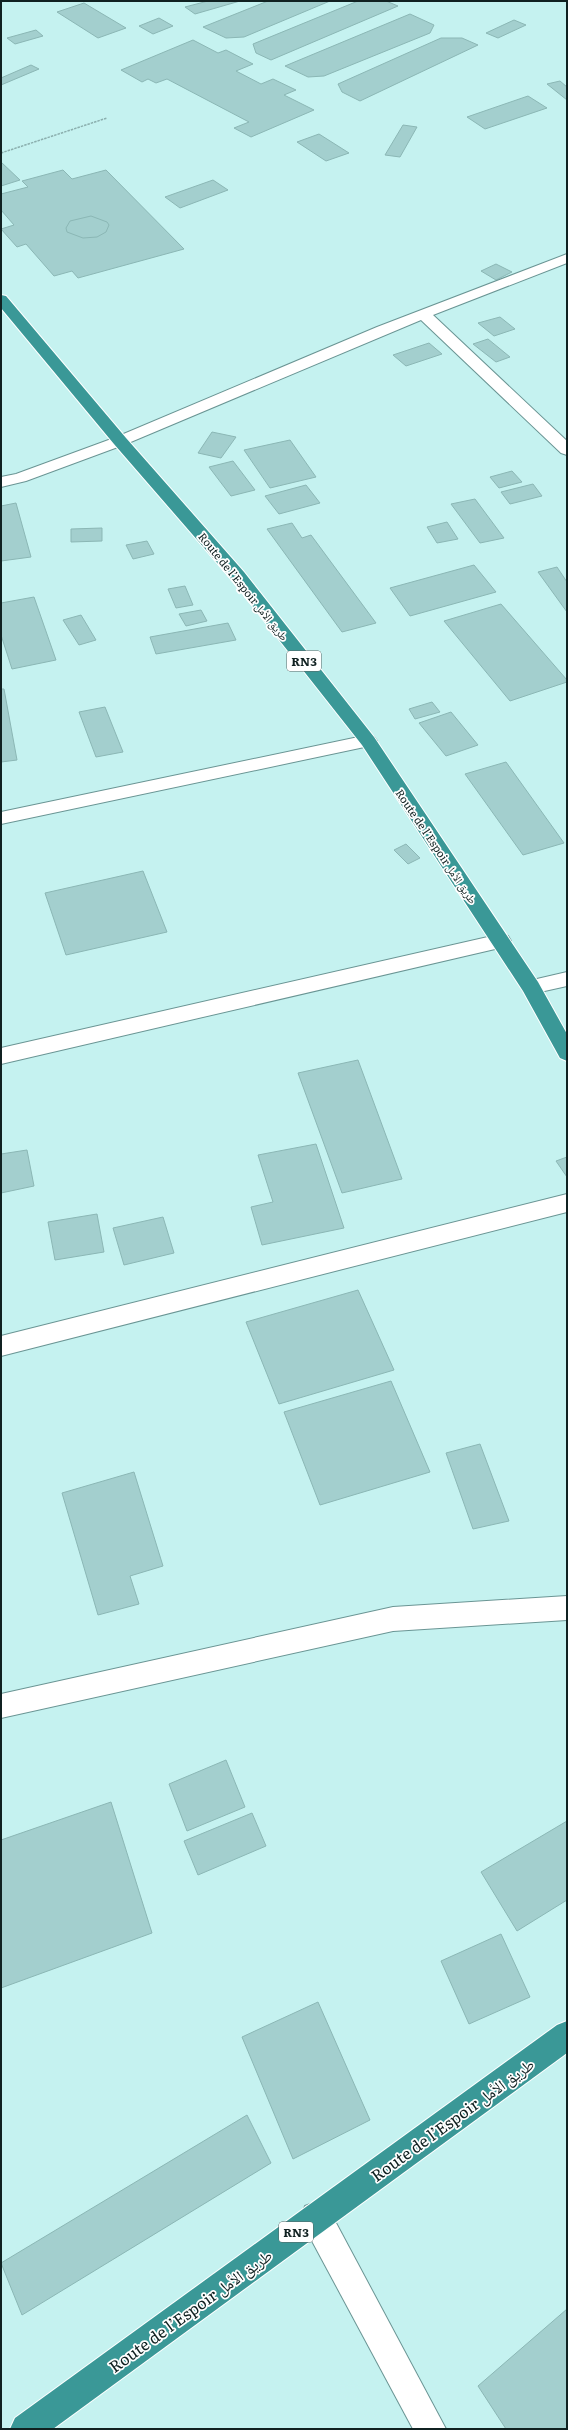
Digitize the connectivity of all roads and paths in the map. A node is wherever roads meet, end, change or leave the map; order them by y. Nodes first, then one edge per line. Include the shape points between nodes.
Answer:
1 (107, 118) dead end
2 (1, 153) edge
3 (567, 258) edge
4 (1, 299) edge
5 (423, 314) junction
6 (120, 441) junction
7 (567, 450) edge
8 (1, 482) edge
9 (368, 741) junction
10 (1, 818) edge
11 (501, 942) junction
12 (567, 979) edge
13 (531, 987) junction
14 (567, 1052) edge
15 (1, 1056) edge
16 (567, 1203) edge
17 (1, 1346) edge
18 (567, 1608) edge
19 (1, 1706) edge
20 (567, 2035) edge
21 (316, 2217) junction
22 (26, 2429) edge
23 (430, 2429) edge

1 - 2 path
3 - 5 street
4 - 6 highway, Route de l’Espoir طريق الأمل / RN3
5 - 6 street
5 - 7 street
6 - 8 street via 20,478
6 - 9 highway, Route de l’Espoir طريق الأمل / RN3 via 238,576
9 - 10 street
9 - 11 highway, Route de l’Espoir طريق الأمل / RN3
11 - 13 highway, Route de l’Espoir طريق الأمل / RN3
11 - 15 street
12 - 13 street
13 - 14 highway, Route de l’Espoir طريق الأمل / RN3
16 - 17 street
18 - 19 street via 393,1619
20 - 21 highway, Route de l’Espoir طريق الأمل / RN3
21 - 22 highway, Route de l’Espoir طريق الأمل / RN3
21 - 23 street

